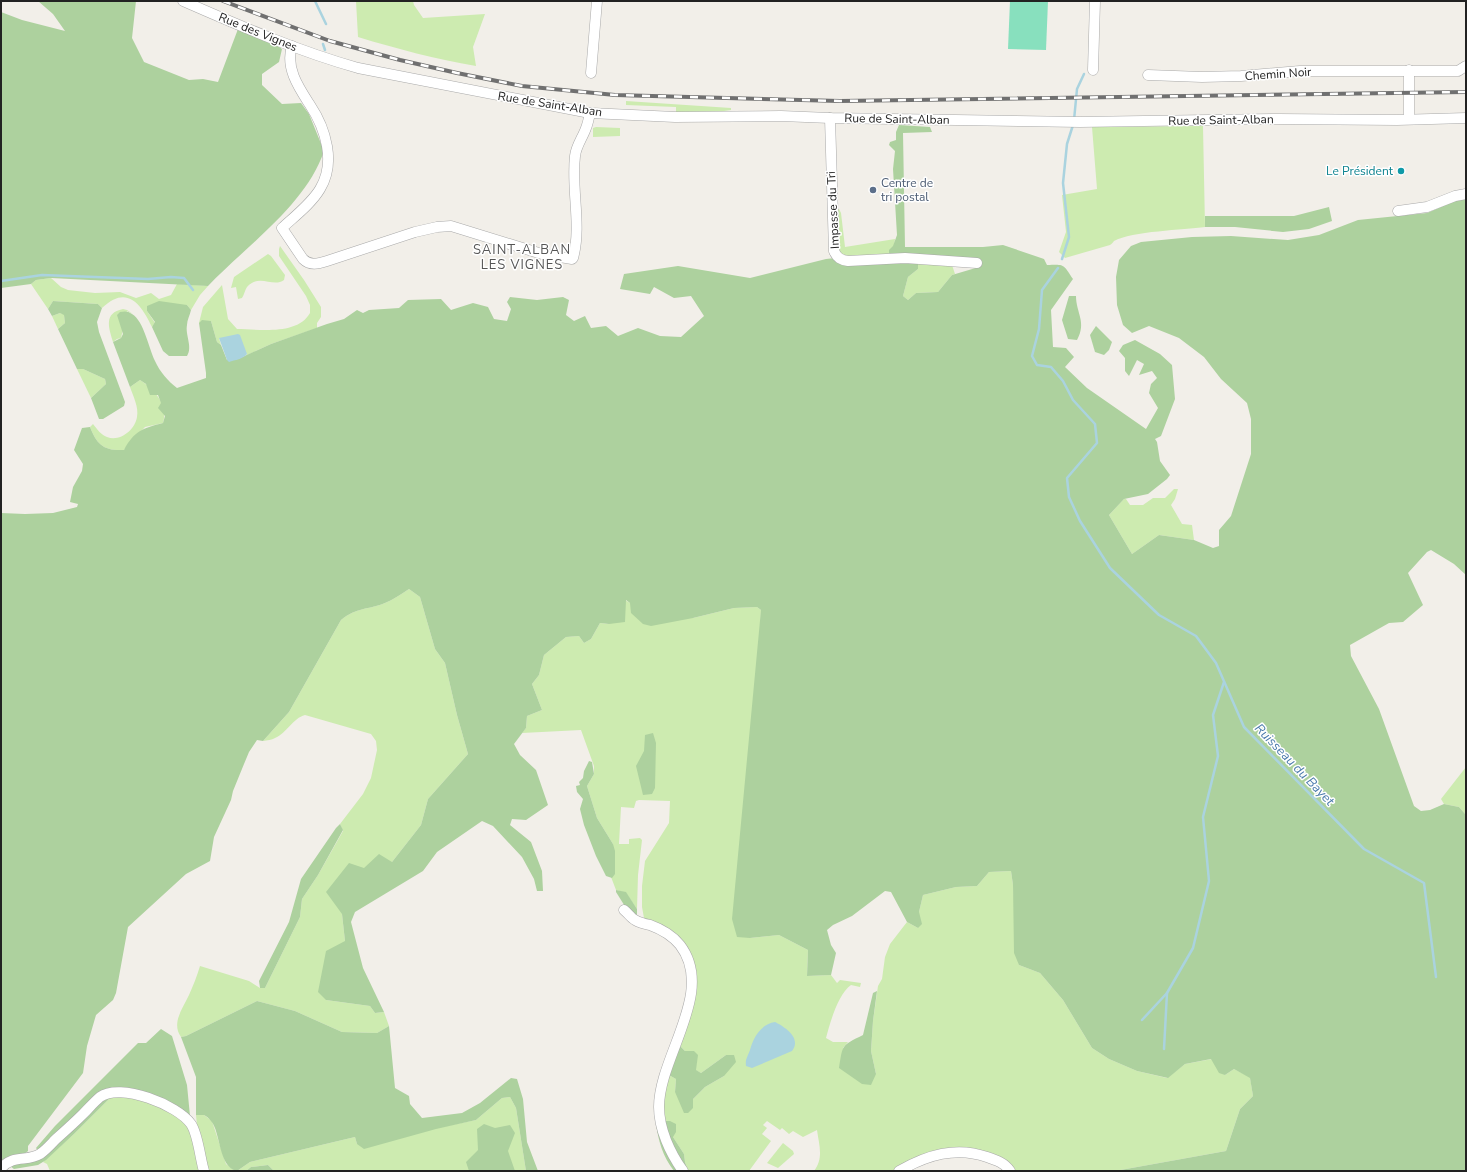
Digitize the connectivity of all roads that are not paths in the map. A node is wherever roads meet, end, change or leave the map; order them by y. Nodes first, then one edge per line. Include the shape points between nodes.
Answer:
1 (184, 1) edge
2 (597, 1) edge
3 (1095, 1) edge
4 (292, 46) junction
5 (333, 61) joint
6 (1466, 66) edge
7 (1092, 70) dead end
8 (1409, 70) junction
9 (591, 73) dead end
10 (1148, 75) dead end
11 (590, 113) junction
12 (830, 118) junction
13 (1466, 118) edge
14 (1409, 120) junction
15 (1466, 194) edge
16 (1398, 211) dead end
17 (977, 263) dead end
18 (624, 910) dead end
19 (1, 1168) edge
20 (204, 1171) edge
21 (684, 1171) edge
22 (899, 1171) edge
23 (1010, 1171) edge

1 - 4 street, Rue des Vignes
2 - 9 street
3 - 7 street
4 - 5 street, Rue des Vignes
4 - 11 street via 292,71 326,138 328,164 319,190 282,228 307,263 327,262 421,230 450,226 542,254 572,259 576,245 575,156
5 - 11 street, Rue de Saint-Alban
6 - 8 street, Chemin Noir via 1458,71
8 - 10 street, Chemin Noir via 1300,71 1202,77
8 - 14 street
11 - 12 street, Rue de Saint-Alban via 675,117
12 - 14 street, Rue de Saint-Alban via 1080,122
12 - 17 street, Impasse du Tri via 834,251 837,257 848,261 905,258
13 - 14 street, Rue de Saint-Alban
15 - 16 street via 1427,207
18 - 21 street via 634,920 661,930 674,939 684,952 691,972 690,1001 661,1086 659,1109 669,1147
19 - 20 street via 9,1161 39,1154 80,1118 99,1097 115,1092 149,1099 183,1116 192,1126
22 - 23 street via 929,1157 965,1152 1002,1162

